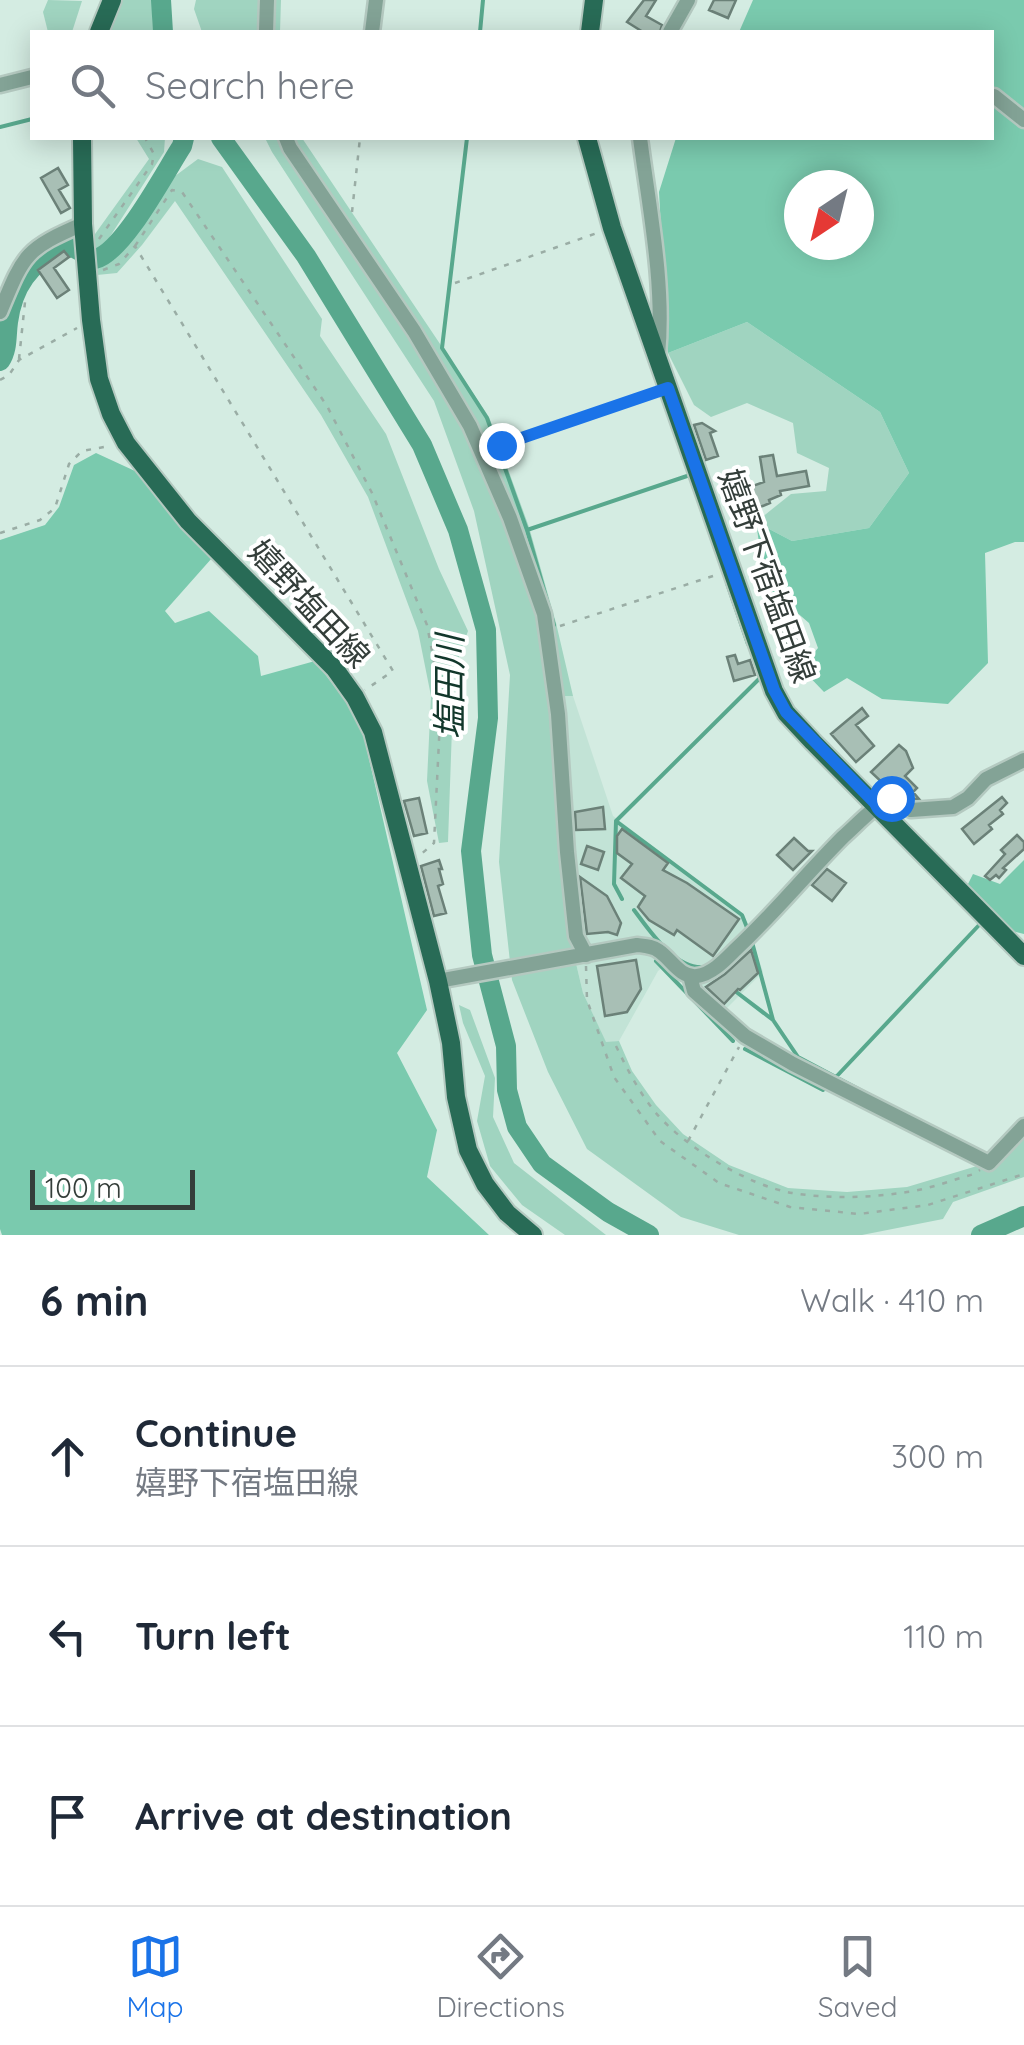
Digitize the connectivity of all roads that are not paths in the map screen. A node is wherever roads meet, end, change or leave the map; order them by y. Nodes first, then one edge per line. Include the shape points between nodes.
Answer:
1 (112, 0) edge
2 (267, 0) edge
3 (376, 0) edge
4 (594, 0) edge
5 (688, 0) edge
6 (100, 30) edge
7 (266, 30) edge
8 (372, 30) edge
9 (590, 30) edge
10 (671, 30) edge
11 (30, 78) edge
12 (0, 85) edge
13 (994, 96) edge
14 (1024, 120) edge
15 (82, 140) edge
16 (287, 140) edge
17 (588, 140) edge
18 (640, 140) edge
19 (84, 224) junction
20 (0, 312) edge
21 (658, 357) junction
22 (1024, 760) edge
23 (877, 805) junction
24 (583, 955) junction
25 (1024, 956) edge
26 (690, 976) junction
27 (446, 980) junction
28 (1020, 1130) edge
29 (533, 1235) edge

1 - 6 main road
2 - 7 street
3 - 8 street
4 - 9 main road
5 - 10 street
11 - 12 street
13 - 14 street
15 - 19 main road, 嬉野塩田線
16 - 24 street via 470,426 510,518 544,614 566,852
17 - 21 main road, 嬉野下宿塩田線
18 - 21 street via 661,327
19 - 20 street via 30,251
19 - 27 main road, 嬉野塩田線 via 99,379 111,414 188,521 355,696 373,732 407,867
21 - 23 main road, 嬉野下宿塩田線 via 774,690 786,712
22 - 23 street via 986,778 952,807 910,810 891,798
23 - 25 main road, 嬉野下宿塩田線
23 - 26 street via 719,965
24 - 26 street via 649,946
24 - 27 street
26 - 28 street via 694,990 745,1036 989,1163
27 - 29 main road, 嬉野塩田線 via 456,1097 468,1150 484,1184

